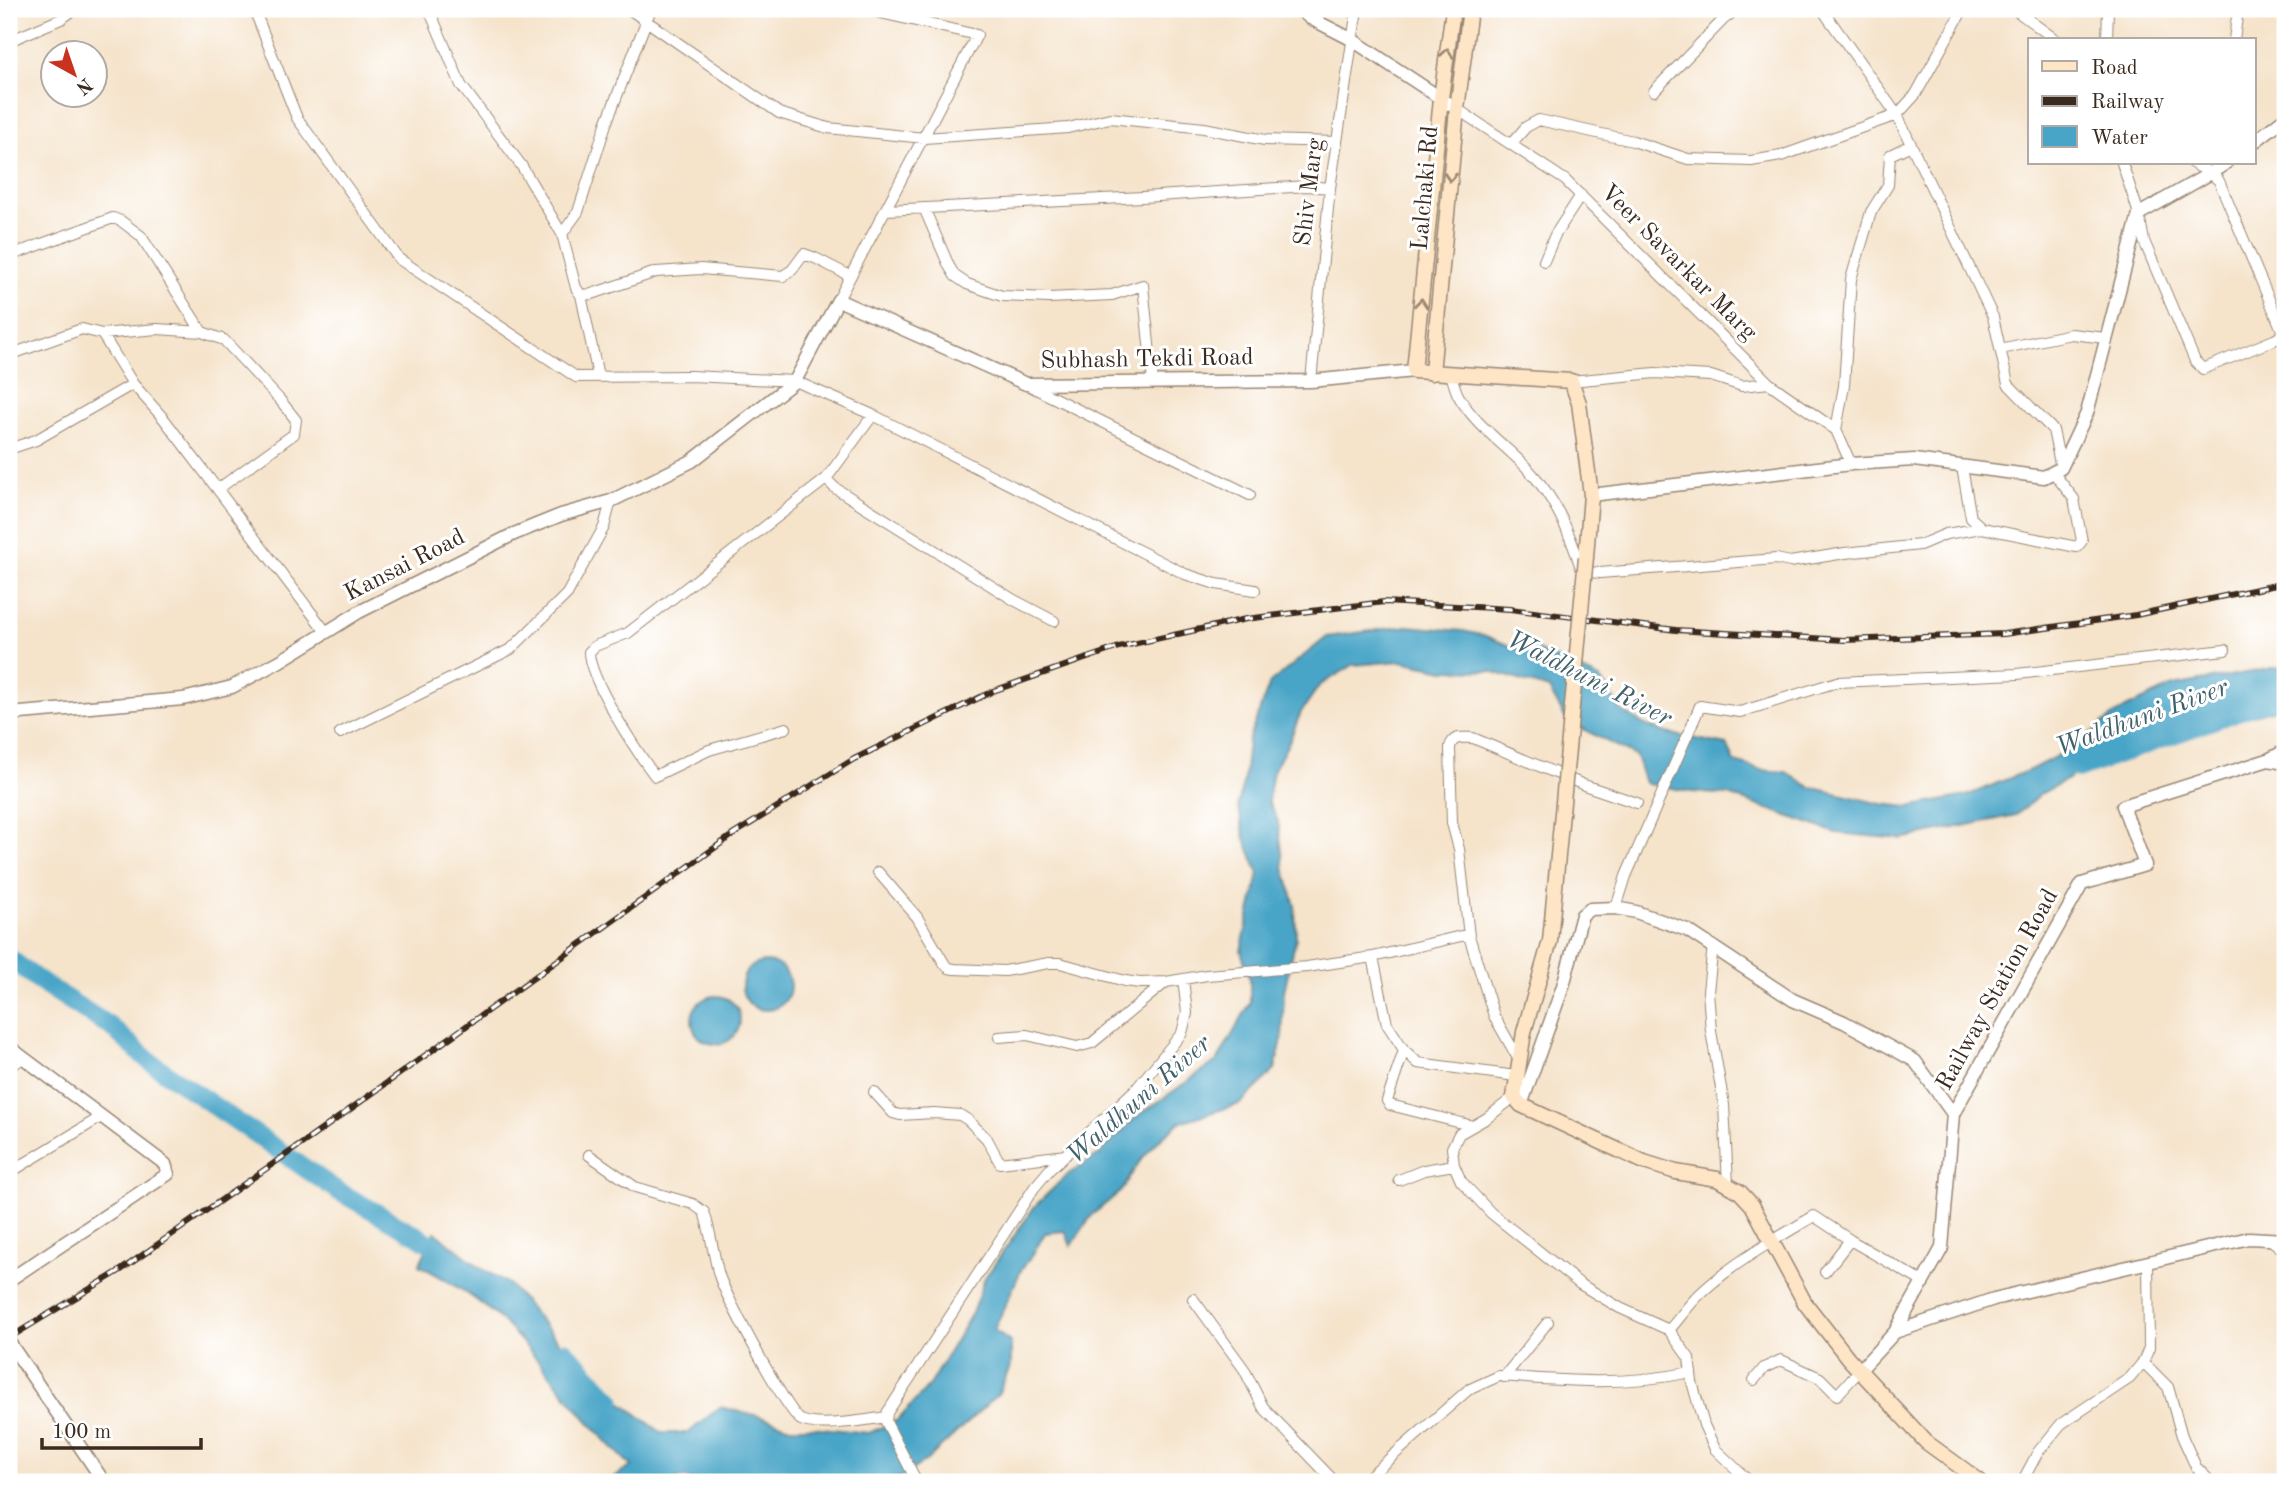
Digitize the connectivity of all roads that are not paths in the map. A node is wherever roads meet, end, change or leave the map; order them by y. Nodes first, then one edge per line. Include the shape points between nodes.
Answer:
1 (75, 9) edge
2 (254, 9) edge
3 (429, 9) edge
4 (629, 9) edge
5 (651, 9) edge
6 (863, 9) edge
7 (1299, 9) edge
8 (1357, 9) edge
9 (1453, 9) edge
10 (1470, 9) edge
11 (1737, 9) edge
12 (1822, 9) edge
13 (1963, 9) edge
14 (2014, 9) edge
15 (2108, 9) edge
16 (2238, 9) edge
17 (647, 19) junction
18 (2053, 38) edge
19 (2107, 38) edge
20 (2234, 38) edge
21 (1351, 39) junction
22 (9, 41) edge
23 (1654, 91) dead end
24 (1441, 98) junction
25 (1457, 109) junction
26 (1896, 115) junction
27 (2285, 118) edge
28 (924, 138) junction
29 (2256, 140) edge
30 (1337, 142) junction
31 (1511, 144) junction
32 (1911, 145) junction
33 (2122, 164) edge
34 (2194, 164) edge
35 (2224, 164) edge
36 (2211, 173) junction
37 (1330, 188) junction
38 (1581, 195) junction
39 (924, 208) junction
40 (886, 210) junction
41 (2139, 214) junction
42 (562, 234) junction
43 (9, 256) edge
44 (1544, 261) dead end
45 (850, 276) junction
46 (581, 295) junction
47 (838, 300) junction
48 (202, 332) junction
49 (103, 334) junction
50 (2106, 338) junction
51 (2000, 349) junction
52 (9, 355) edge
53 (1414, 371) junction
54 (1432, 373) junction
55 (1451, 374) junction
56 (598, 376) junction
57 (795, 381) junction
58 (1311, 381) junction
59 (1571, 381) junction
60 (1153, 383) junction
61 (1769, 383) junction
62 (133, 384) junction
63 (1026, 384) junction
64 (873, 415) junction
65 (1836, 430) junction
66 (9, 449) edge
67 (1850, 464) junction
68 (1962, 467) junction
69 (2057, 470) junction
70 (826, 479) junction
71 (218, 489) junction
72 (1250, 495) dead end
73 (1591, 495) junction
74 (611, 501) junction
75 (1982, 528) junction
76 (1255, 590) dead end
77 (1054, 621) dead end
78 (326, 632) junction
79 (2225, 650) dead end
80 (9, 714) edge
81 (786, 728) dead end
82 (340, 733) dead end
83 (2285, 751) edge
84 (2268, 760) junction
85 (2285, 763) edge
86 (1637, 803) dead end
87 (878, 872) dead end
88 (1616, 908) junction
89 (1469, 936) junction
90 (1713, 946) junction
91 (1373, 957) junction
92 (1184, 979) junction
93 (1166, 982) junction
94 (999, 1037) dead end
95 (9, 1047) edge
96 (1404, 1050) junction
97 (23, 1058) junction
98 (9, 1067) edge
99 (1517, 1068) junction
100 (874, 1092) dead end
101 (1518, 1101) junction
102 (1953, 1114) junction
103 (101, 1116) junction
104 (1473, 1126) junction
105 (589, 1154) dead end
106 (1066, 1155) junction
107 (1454, 1165) junction
108 (9, 1173) edge
109 (1399, 1180) dead end
110 (1728, 1185) junction
111 (2271, 1240) junction
112 (2285, 1240) edge
113 (1772, 1241) junction
114 (1850, 1241) junction
115 (2285, 1251) edge
116 (2148, 1262) junction
117 (1825, 1272) dead end
118 (9, 1280) edge
119 (1923, 1282) junction
120 (1193, 1299) dead end
121 (1548, 1322) dead end
122 (1669, 1330) junction
123 (1895, 1332) junction
124 (9, 1342) edge
125 (2143, 1362) junction
126 (1859, 1371) junction
127 (1691, 1372) junction
128 (1504, 1377) junction
129 (1754, 1380) dead end
130 (886, 1420) junction
131 (916, 1481) edge
132 (104, 1482) edge
133 (1335, 1482) edge
134 (1363, 1482) edge
135 (1750, 1482) edge
136 (1981, 1482) edge
137 (2022, 1482) edge
138 (2211, 1482) edge

1 - 22 street
2 - 56 street via 297,118 399,259 576,377
3 - 42 street via 461,85 521,165
4 - 17 street
5 - 17 street
6 - 28 street via 977,35
7 - 21 street
8 - 21 street, Shiv Marg
24 -> 9 main road, Lalchaki Rd
10 - 25 main road, Lalchaki Rd
11 - 23 street
12 - 26 street
13 - 26 street via 1916,94
14 - 18 street
15 - 19 street
16 - 20 street
17 - 28 street via 779,113 828,128
17 - 42 street via 578,212
21 - 24 street
21 - 30 street, Shiv Marg
24 - 25 street
53 -> 24 main road, Lalchaki Rd
25 - 31 street, Veer Savarkar Marg
25 -> 54 main road, Lalchaki Rd
26 - 31 street via 1781,156 1751,161 1688,159 1539,120 1525,127
26 - 32 street
27 - 29 street
28 - 30 street via 1068,128 1110,118 1265,140
28 - 40 street
30 - 37 street, Shiv Marg
31 - 38 street, Veer Savarkar Marg
32 - 51 street via 1993,317
32 - 65 street via 1889,155 1888,185 1871,212 1851,279 1844,386
33 - 41 street
34 - 36 street
35 - 36 street
36 - 41 street
36 - 41 street via 2219,181 2280,322 2281,336 2200,368 2144,241
37 - 39 street
37 - 58 street, Shiv Marg
38 - 44 street
38 - 61 street, Veer Savarkar Marg
39 - 40 street
39 - 60 street via 949,266 967,284 1002,296 1049,298 1112,295 1143,285
40 - 45 street
41 - 50 street
42 - 46 street
43 - 48 street via 113,218 121,221 141,236
45 - 46 street via 804,254 783,276 701,269 656,272
45 - 47 street
46 - 56 street
47 - 57 street
47 - 63 street, Subhash Tekdi Road
48 - 49 street via 157,329
48 - 71 street via 224,340 296,420 294,434
49 - 52 street via 82,329
49 - 62 street
50 - 51 street via 2071,334
50 - 69 street via 2087,414
51 - 69 street via 2008,384 2053,430
53 - 54 main road, Subhash Tekdi Road
53 - 58 street, Subhash Tekdi Road
54 - 55 main road, Subhash Tekdi Road
55 - 59 main road, Subhash Tekdi Road
55 - 75 street via 1469,410 1551,498 1565,521 1581,568 1590,572 1776,559 1790,562 1920,545
56 - 57 street
57 - 64 street
57 - 74 street, Kansai Road via 692,461
58 - 60 street, Subhash Tekdi Road
59 - 61 street via 1655,373 1711,376 1742,386
59 - 73 main road via 1579,403
60 - 63 street, Subhash Tekdi Road
61 - 65 street, Veer Savarkar Marg
62 - 66 street via 36,440
62 - 71 street
63 - 72 street
64 - 70 street
64 - 76 street via 1185,574
65 - 67 street
67 - 68 street via 1914,460
67 - 73 street
68 - 69 street via 2044,477
68 - 75 street via 1971,518
69 - 75 street via 2074,499 2080,545
70 - 77 street
70 - 81 street via 628,633 589,652 600,685 655,776 709,750
71 - 78 street
73 - 99 main road, bridge via 1550,941
74 - 78 street, Kansai Road via 514,534
74 - 82 street via 604,527 567,594 511,649
78 - 80 street, Kansai Road via 232,687 183,699
79 - 88 street via 2017,674 1837,682 1740,712 1700,706
83 - 84 street, Railway Station Road
84 - 85 street, Railway Station Road
84 - 102 street, Railway Station Road via 2123,806 2145,865 2082,884
86 - 89 street via 1473,738 1451,741 1452,823
87 - 93 street via 917,917 949,968 1005,971 1060,963 1125,981
88 - 90 street via 1687,930
88 - 101 street via 1590,909 1582,915 1563,986
89 - 91 street
89 - 99 street via 1494,1016
90 - 102 street via 1793,1000 1915,1062
90 - 110 street via 1708,991 1724,1105
91 - 92 street
91 - 96 street via 1387,1024
92 - 93 street
92 - 106 street via 1187,1013 1182,1033 1137,1088
93 - 94 street via 1084,1047 1027,1035
95 - 97 street
96 - 99 street via 1418,1063
96 - 104 street via 1387,1097 1390,1105
97 - 98 street
97 - 103 street
99 - 101 main road
100 - 106 street via 900,1115 960,1115 987,1139 1000,1163
101 - 104 street
101 - 110 main road via 1644,1162
102 - 119 street, Railway Station Road via 1942,1248
103 - 108 street
103 - 118 street via 165,1164 168,1174
104 - 107 street via 1459,1134 1452,1148
105 - 130 street via 635,1187 693,1204 704,1212 719,1277 797,1418 809,1423
106 - 130 street via 1034,1188
107 - 109 street
107 - 122 street via 1461,1181 1491,1213 1580,1284
110 - 113 main road via 1752,1205
111 - 112 street
111 - 115 street
111 - 116 street via 2249,1238
113 - 114 street via 1814,1216
113 - 122 street via 1700,1294
113 - 126 main road via 1805,1303
114 - 117 street
114 - 119 street
116 - 123 street via 1994,1299
116 - 125 street via 2148,1348
119 - 123 street, Railway Station Road
120 - 133 street via 1244,1369 1263,1407
121 - 128 street
122 - 127 street via 1689,1358
123 - 126 street, Railway Station Road
124 - 132 street
125 - 137 street via 2130,1378 2061,1424
125 - 138 street via 2168,1387 2196,1467
126 - 129 street via 1837,1395 1820,1378 1781,1360 1764,1368
126 - 136 main road via 1926,1442
127 - 128 street via 1627,1381
127 - 135 street via 1715,1449
128 - 134 street via 1468,1390
130 - 131 street

